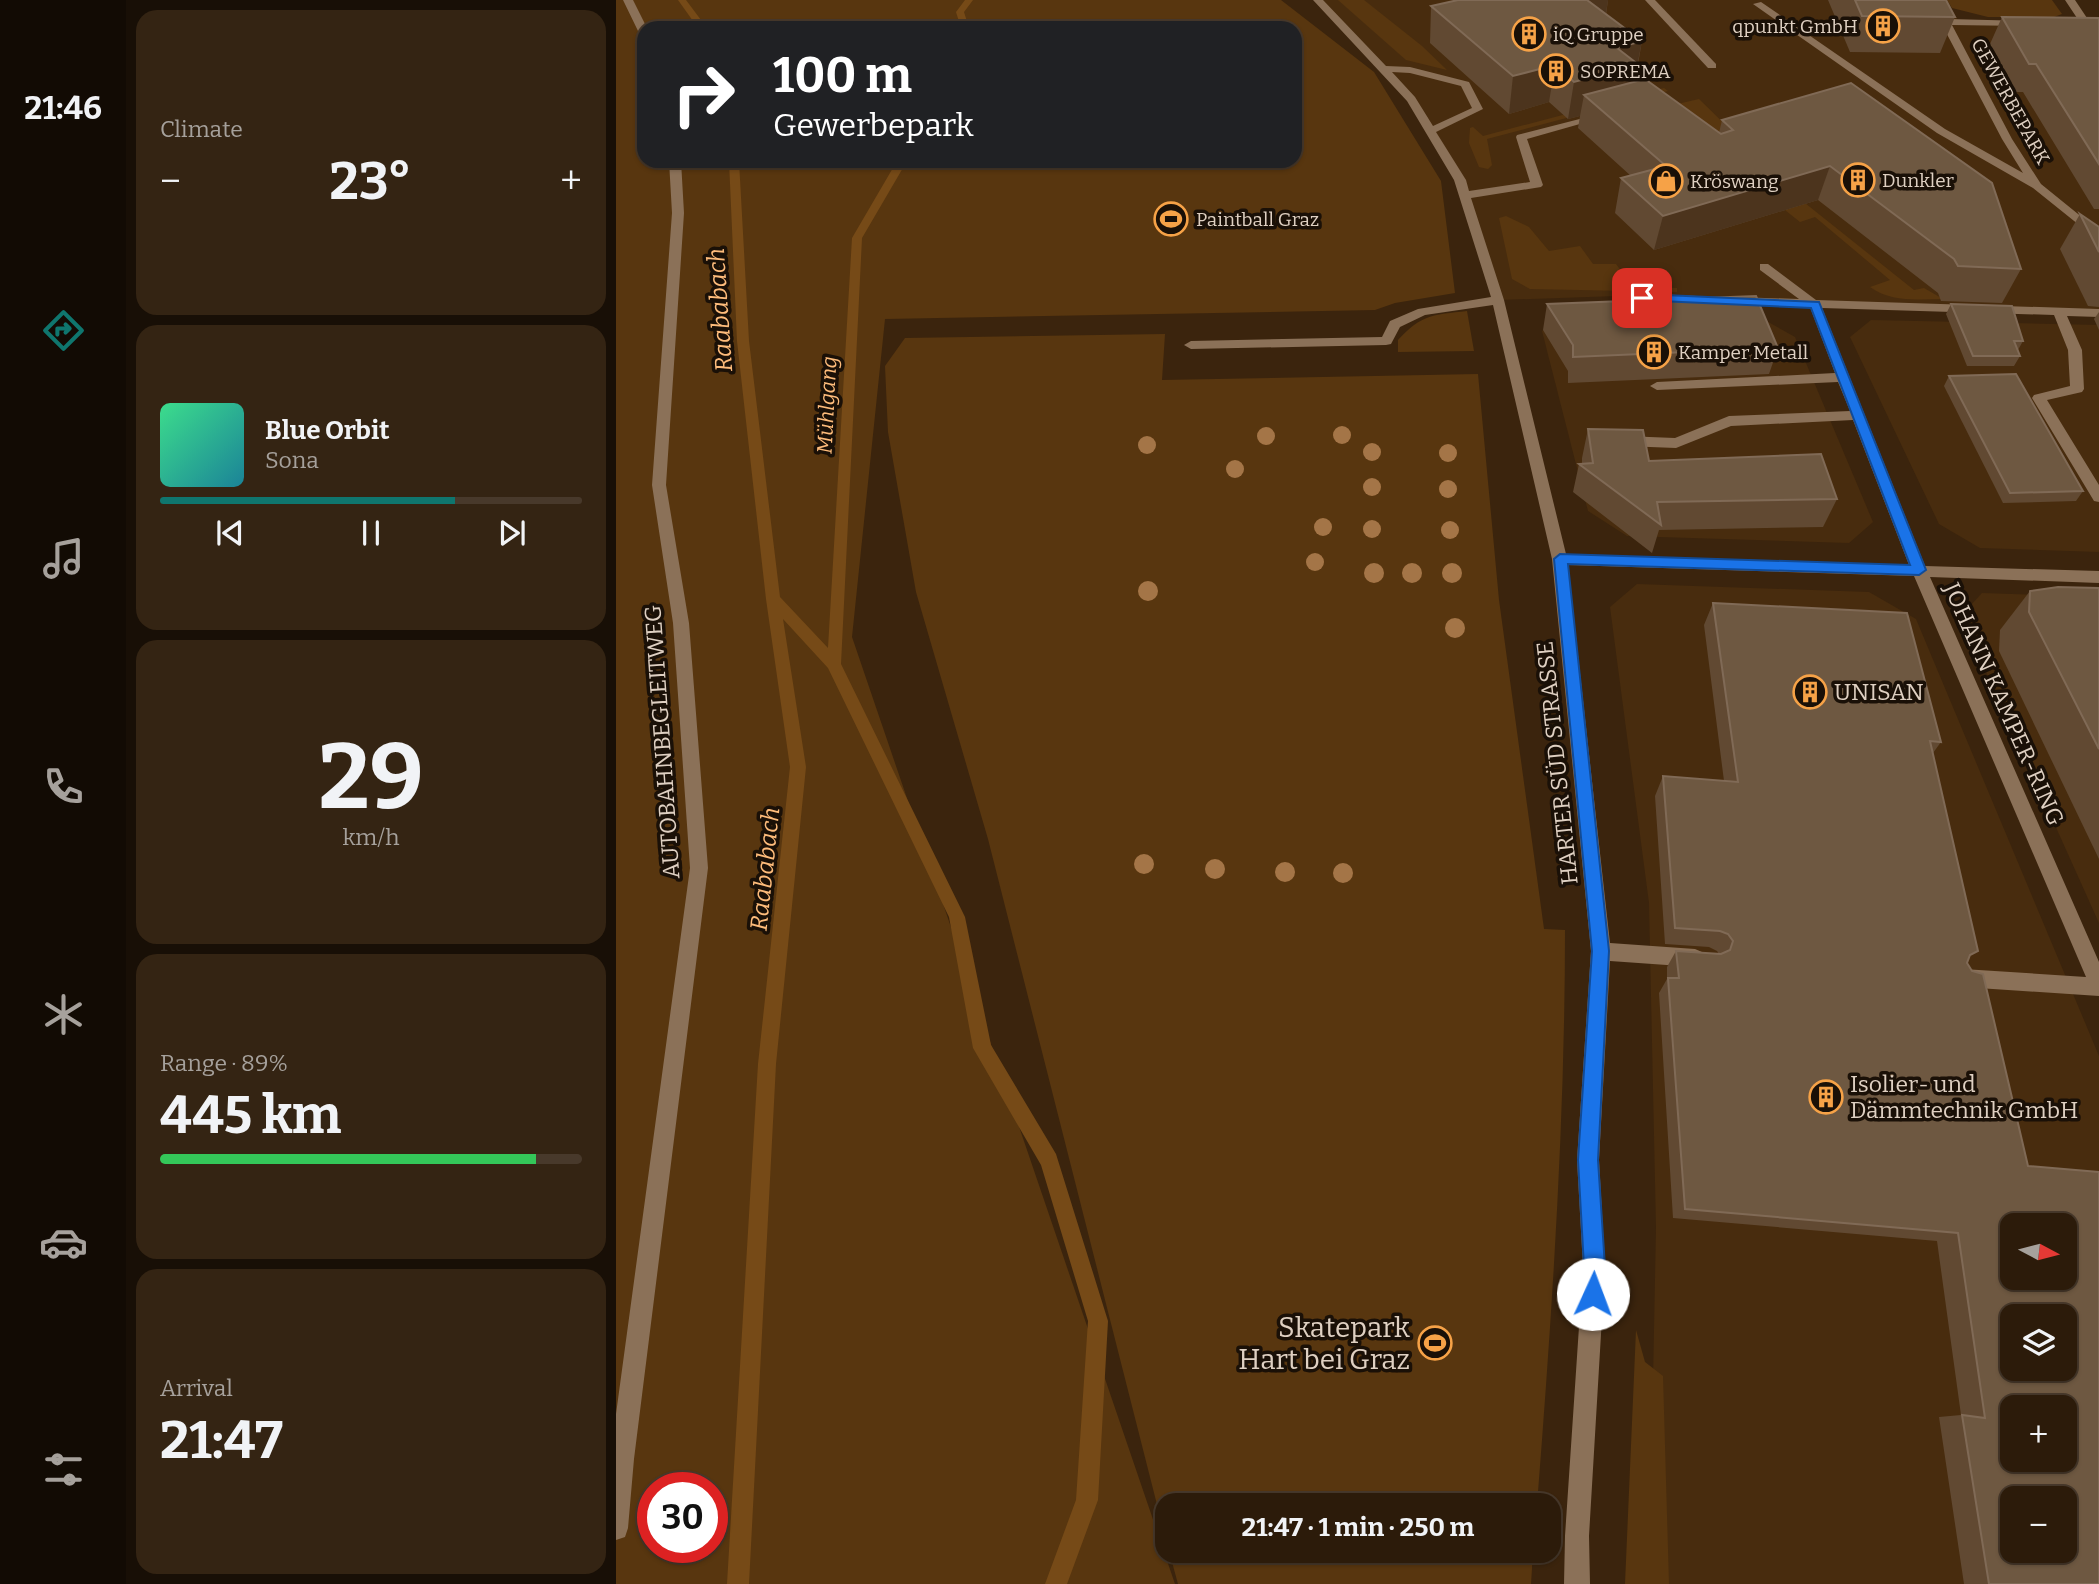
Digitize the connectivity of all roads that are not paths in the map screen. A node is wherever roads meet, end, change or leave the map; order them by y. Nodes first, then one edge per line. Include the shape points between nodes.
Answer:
1 (628, 0) edge
2 (1318, 0) edge
3 (1650, 0) edge
4 (1934, 0) edge
5 (2070, 0) edge
6 (1758, 4) dead end
7 (638, 21) edge
8 (1946, 22) junction
9 (2035, 23) edge
10 (2061, 23) edge
11 (1712, 66) dead end
12 (1383, 69) junction
13 (1614, 113) edge
14 (1430, 131) junction
15 (675, 168) edge
16 (2037, 186) junction
17 (1465, 195) junction
18 (2099, 237) edge
19 (1764, 267) dead end
20 (1617, 296) dead end
21 (1498, 300) junction
22 (1815, 304) junction
23 (2059, 312) junction
24 (2099, 313) edge
25 (1191, 345) dead end
26 (1843, 377) junction
27 (1657, 386) edge
28 (1858, 415) junction
29 (1625, 441) edge
30 (2099, 498) edge
31 (1560, 559) junction
32 (1919, 570) junction
33 (2099, 577) edge
34 (1601, 951) junction
35 (1709, 959) edge
36 (1961, 978) edge
37 (2099, 985) edge
38 (616, 1528) edge
39 (1577, 1584) edge

1 - 7 street
2 - 12 street, HARTER SÜD STRASSE
3 - 11 street
4 - 8 street, GEWERBEPARK
5 - 10 street via 2086,24
6 - 16 street via 1941,131
8 - 9 street
8 - 16 street, GEWERBEPARK
12 - 14 street, HARTER SÜD STRASSE via 1411,99
12 - 14 street via 1410,70 1465,84 1478,109
13 - 17 street via 1521,137 1537,185
14 - 17 street, HARTER SÜD STRASSE
15 - 38 street, AUTOBAHNBEGLEITWEG via 678,213 659,485 681,624 699,868
16 - 18 street, GEWERBEPARK
17 - 21 street, HARTER SÜD STRASSE
19 - 22 street
20 - 22 street
21 - 25 street via 1422,312 1395,324 1386,341
21 - 31 street, HARTER SÜD STRASSE
22 - 23 street
22 - 26 street
23 - 24 street
23 - 30 street via 2075,350 2077,389 2039,398
26 - 27 street
26 - 28 street
28 - 29 street via 1729,421 1676,443
28 - 32 street
31 - 32 street
31 - 34 street, HARTER SÜD STRASSE
32 - 33 street, JOHANN KAMPER-RING
32 - 37 street, JOHANN KAMPER-RING
34 - 35 street
34 - 39 street, HARTER SÜD STRASSE via 1588,1160 1594,1267
36 - 37 street

